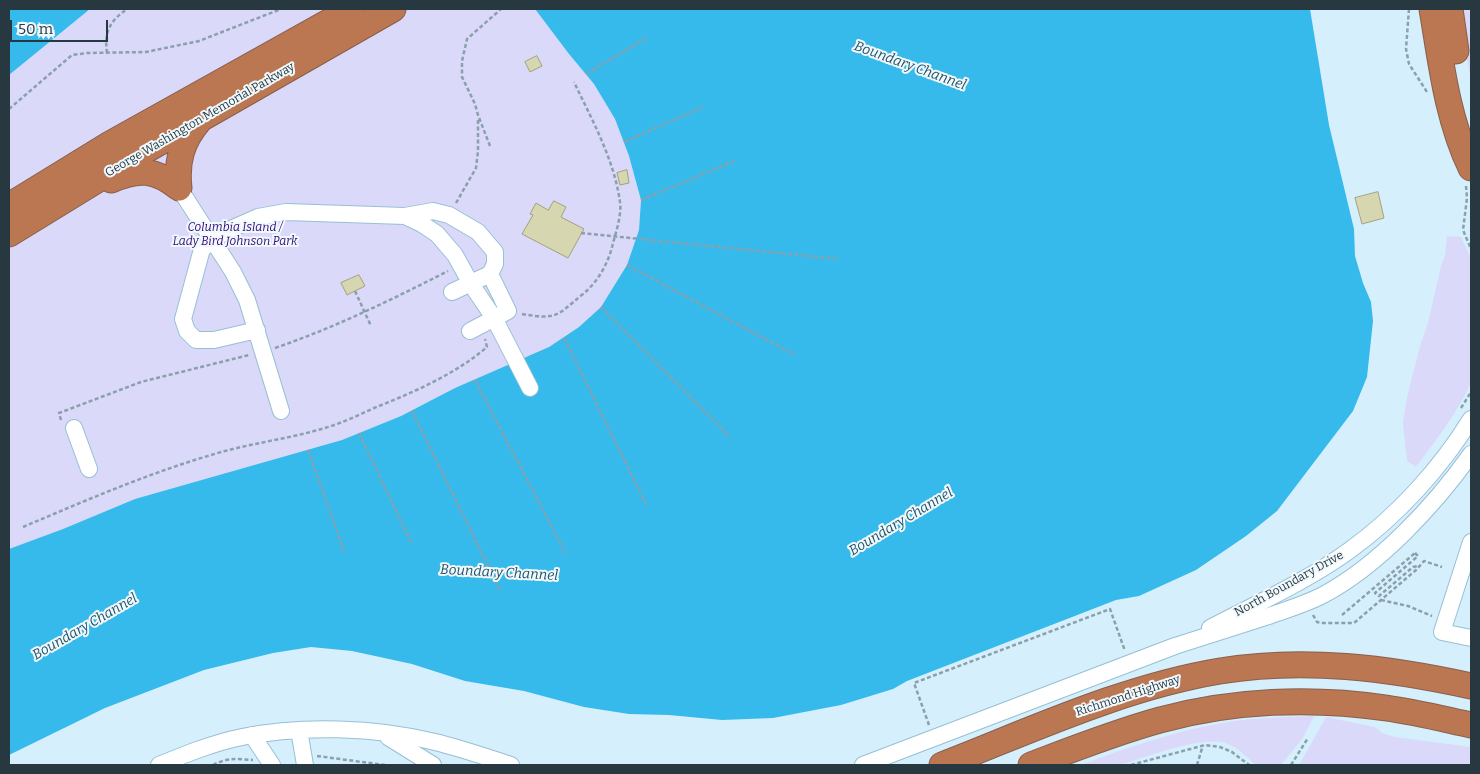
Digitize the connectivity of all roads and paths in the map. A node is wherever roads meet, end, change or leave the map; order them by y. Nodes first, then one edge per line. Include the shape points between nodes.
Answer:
1 (127, 9) edge
2 (281, 9) edge
3 (352, 9) edge
4 (393, 9) edge
5 (501, 9) edge
6 (1432, 9) edge
7 (1450, 9) edge
8 (648, 37) dead end
9 (107, 53) junction
10 (586, 74) dead end
11 (574, 82) dead end
12 (703, 107) dead end
13 (9, 109) edge
14 (478, 115) junction
15 (201, 118) junction
16 (1471, 124) edge
17 (624, 142) dead end
18 (490, 146) dead end
19 (734, 161) dead end
20 (1471, 168) edge
21 (180, 188) junction
22 (641, 200) dead end
23 (9, 206) edge
24 (50, 209) junction
25 (449, 215) junction
26 (405, 216) junction
27 (581, 233) dead end
28 (9, 234) edge
29 (615, 235) junction
30 (213, 241) junction
31 (839, 260) dead end
32 (460, 265) junction
33 (627, 265) dead end
34 (490, 274) junction
35 (471, 284) junction
36 (355, 291) dead end
37 (452, 292) dead end
38 (601, 307) dead end
39 (365, 313) junction
40 (501, 315) junction
41 (371, 326) dead end
42 (474, 329) joint
43 (257, 330) junction
44 (564, 338) dead end
45 (269, 350) dead end
46 (257, 353) dead end
47 (795, 355) dead end
48 (475, 380) dead end
49 (530, 388) dead end
50 (1471, 392) edge
51 (281, 411) dead end
52 (412, 411) dead end
53 (1466, 414) edge
54 (68, 425) joint
55 (359, 433) dead end
56 (730, 437) dead end
57 (308, 450) dead end
58 (1450, 450) junction
59 (1470, 459) edge
60 (89, 469) dead end
61 (646, 504) dead end
62 (23, 527) dead end
63 (410, 542) dead end
64 (1471, 542) edge
65 (345, 554) dead end
66 (566, 554) dead end
67 (1418, 566) junction
68 (1442, 567) dead end
69 (500, 590) dead end
70 (1381, 600) junction
71 (1312, 614) dead end
72 (1342, 614) dead end
73 (1426, 614) dead end
74 (1471, 638) edge
75 (1175, 646) junction
76 (1124, 648) dead end
77 (1471, 686) edge
78 (929, 724) dead end
79 (1471, 725) edge
80 (299, 730) junction
81 (384, 734) junction
82 (252, 735) junction
83 (1308, 738) dead end
84 (1203, 745) junction
85 (304, 760) edge
86 (265, 761) edge
87 (164, 764) edge
88 (214, 765) edge
89 (385, 765) edge
90 (433, 765) edge
91 (440, 765) edge
92 (447, 765) edge
93 (511, 765) edge
94 (863, 765) edge
95 (942, 765) edge
96 (1031, 765) edge
97 (1131, 765) edge
98 (1197, 765) edge
99 (1249, 765) edge
100 (1291, 765) edge

1 - 9 path via 109,26 105,43
2 - 9 path via 199,41 146,52
3 - 23 highway, George Washington Memorial Parkway via 110,144
4 - 15 highway, George Washington Memorial Parkway
5 - 14 path via 467,39 463,53 462,76
6 - 20 highway via 1452,120
7 - 16 highway
8 - 10 path
9 - 13 path via 72,55
11 - 29 path via 606,150 616,186 620,204
12 - 17 path
14 - 18 path
14 - 25 path via 476,168
15 - 21 highway via 181,150 178,167
15 - 24 highway, George Washington Memorial Parkway
19 - 22 path
21 - 24 highway via 156,174 135,172
21 - 30 street
24 - 28 highway, George Washington Memorial Parkway
25 - 26 street via 432,211
25 - 34 street via 478,232 495,252 495,264
26 - 30 street via 286,212 258,218 224,232
26 - 32 street via 437,234
27 - 29 path
29 - 31 path
29 - 40 path via 609,260 589,290 556,316
30 - 43 street via 240,286
30 - 43 street via 202,249 183,319 187,331 196,340 206,341
32 - 35 street
32 - 39 path
33 - 47 path
34 - 35 street
34 - 40 street
35 - 37 street
35 - 40 street
36 - 39 path
38 - 56 path
39 - 41 path
39 - 45 path
40 - 42 street
40 - 49 street
42 - 62 path via 487,346 470,361 406,395 315,431 179,465
43 - 51 street
44 - 61 path
46 - 54 path via 141,382 59,413
48 - 66 path
50 - 53 path
52 - 69 path
53 - 58 street, North Boundary Drive
54 - 60 street
55 - 63 path
57 - 65 path
58 - 59 street
58 - 75 street, North Boundary Drive via 1384,522 1349,550 1293,584
59 - 75 street, North Boundary Drive via 1405,531 1345,582 1306,603
64 - 74 street via 1442,632
67 - 68 path via 1424,561
67 - 70 path
67 - 72 path via 1379,596 1375,593 1418,556 1415,553
70 - 71 path via 1354,623 1322,623
70 - 73 path
75 - 94 street, North Boundary Drive
76 - 78 path via 1110,609 914,683
77 - 95 highway, Richmond Highway via 1362,667 1286,665 1221,671 1134,692
79 - 96 highway via 1362,705 1272,703 1202,711 1160,720
80 - 81 street
80 - 82 street
80 - 85 street
81 - 90 street
81 - 93 street via 435,742
82 - 86 street
82 - 87 street via 210,746
83 - 100 path
84 - 97 path
84 - 98 path
84 - 99 path via 1232,752
85 - 89 path
86 - 88 path via 233,758
91 - 92 street

